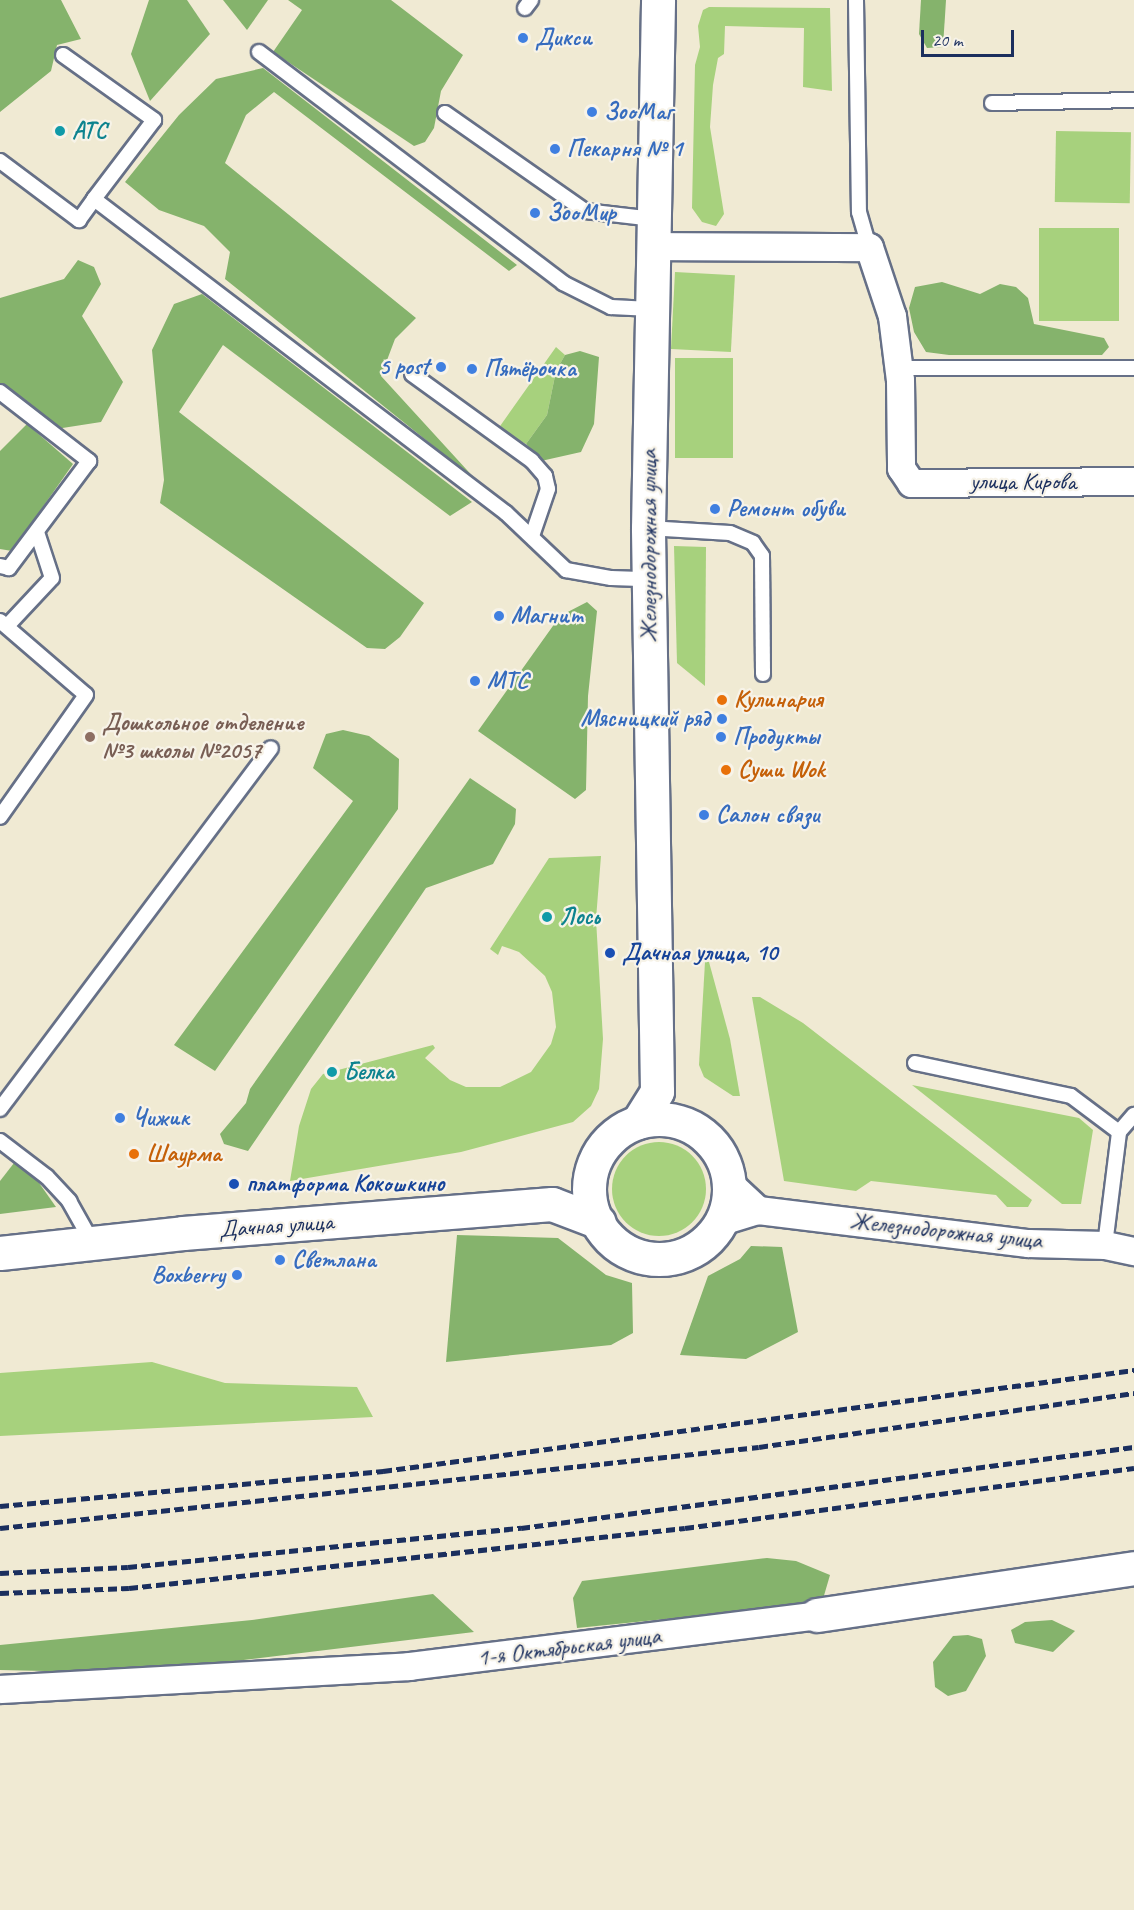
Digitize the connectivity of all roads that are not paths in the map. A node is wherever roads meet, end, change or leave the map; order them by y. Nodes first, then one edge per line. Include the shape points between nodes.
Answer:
1 (658, 0) edge
2 (856, 0) edge
3 (259, 52) dead end
4 (63, 55) dead end
5 (1134, 100) edge
6 (992, 103) dead end
7 (445, 112) dead end
8 (0, 161) edge
9 (94, 199) junction
10 (654, 232) junction
11 (869, 247) junction
12 (651, 309) junction
13 (899, 368) junction
14 (1134, 368) edge
15 (412, 374) dead end
16 (0, 392) edge
17 (1134, 482) edge
18 (648, 528) junction
19 (37, 532) junction
20 (532, 536) junction
21 (0, 566) edge
22 (648, 579) junction
23 (4, 623) edge
24 (763, 674) dead end
25 (271, 748) dead end
26 (0, 818) edge
27 (915, 1063) dead end
28 (657, 1091) junction
29 (0, 1109) edge
30 (1134, 1115) edge
31 (638, 1122) junction
32 (682, 1122) junction
33 (1119, 1132) junction
34 (0, 1141) edge
35 (591, 1174) junction
36 (729, 1183) junction
37 (552, 1204) junction
38 (758, 1210) junction
39 (721, 1221) junction
40 (598, 1222) junction
41 (92, 1243) junction
42 (1106, 1245) junction
43 (1134, 1251) edge
44 (0, 1253) edge
45 (1134, 1568) edge
46 (817, 1615) joint
47 (0, 1689) edge

1 - 10 street, Железнодорожная улица
2 - 11 lane via 859,212
3 - 12 lane via 563,283 611,307
4 - 9 lane via 154,120
5 - 6 lane
7 - 10 lane via 585,211
8 - 9 lane via 79,220
9 - 20 lane
10 - 11 street
10 - 12 street, Железнодорожная улица
11 - 13 street via 885,285
12 - 18 street, Железнодорожная улица
13 - 14 lane
13 - 17 street, улица Кирова via 901,468 911,483
15 - 20 lane via 532,462 545,476 548,489
16 - 19 lane via 89,460
18 - 22 street, Железнодорожная улица
18 - 24 lane via 730,533 753,543 762,556
19 - 21 lane via 9,568
19 - 23 lane via 52,578
20 - 22 lane via 566,570 601,577
22 - 28 street, Железнодорожная улица
23 - 26 lane via 86,695
25 - 29 lane
27 - 33 lane via 1071,1096
28 - 31 street
28 - 32 street
30 - 33 lane
31 - 32 street via 660,1118
31 - 35 street via 619,1131 603,1147
32 - 36 street via 701,1132 717,1148
33 - 42 lane
34 - 41 lane via 47,1177 69,1201
35 - 37 street
35 - 40 street via 592,1210
36 - 38 street
36 - 39 street
37 - 40 street, Дачная улица
37 - 41 street, Дачная улица
38 - 39 street, Железнодорожная улица
38 - 42 street, Железнодорожная улица via 1028,1243
39 - 40 street via 700,1246 681,1256 658,1259 637,1255 617,1245
41 - 44 street, Дачная улица
42 - 43 street, Железнодорожная улица
45 - 46 street, 1-я Октябрьская улица
46 - 47 street, 1-я Октябрьская улица via 409,1666

